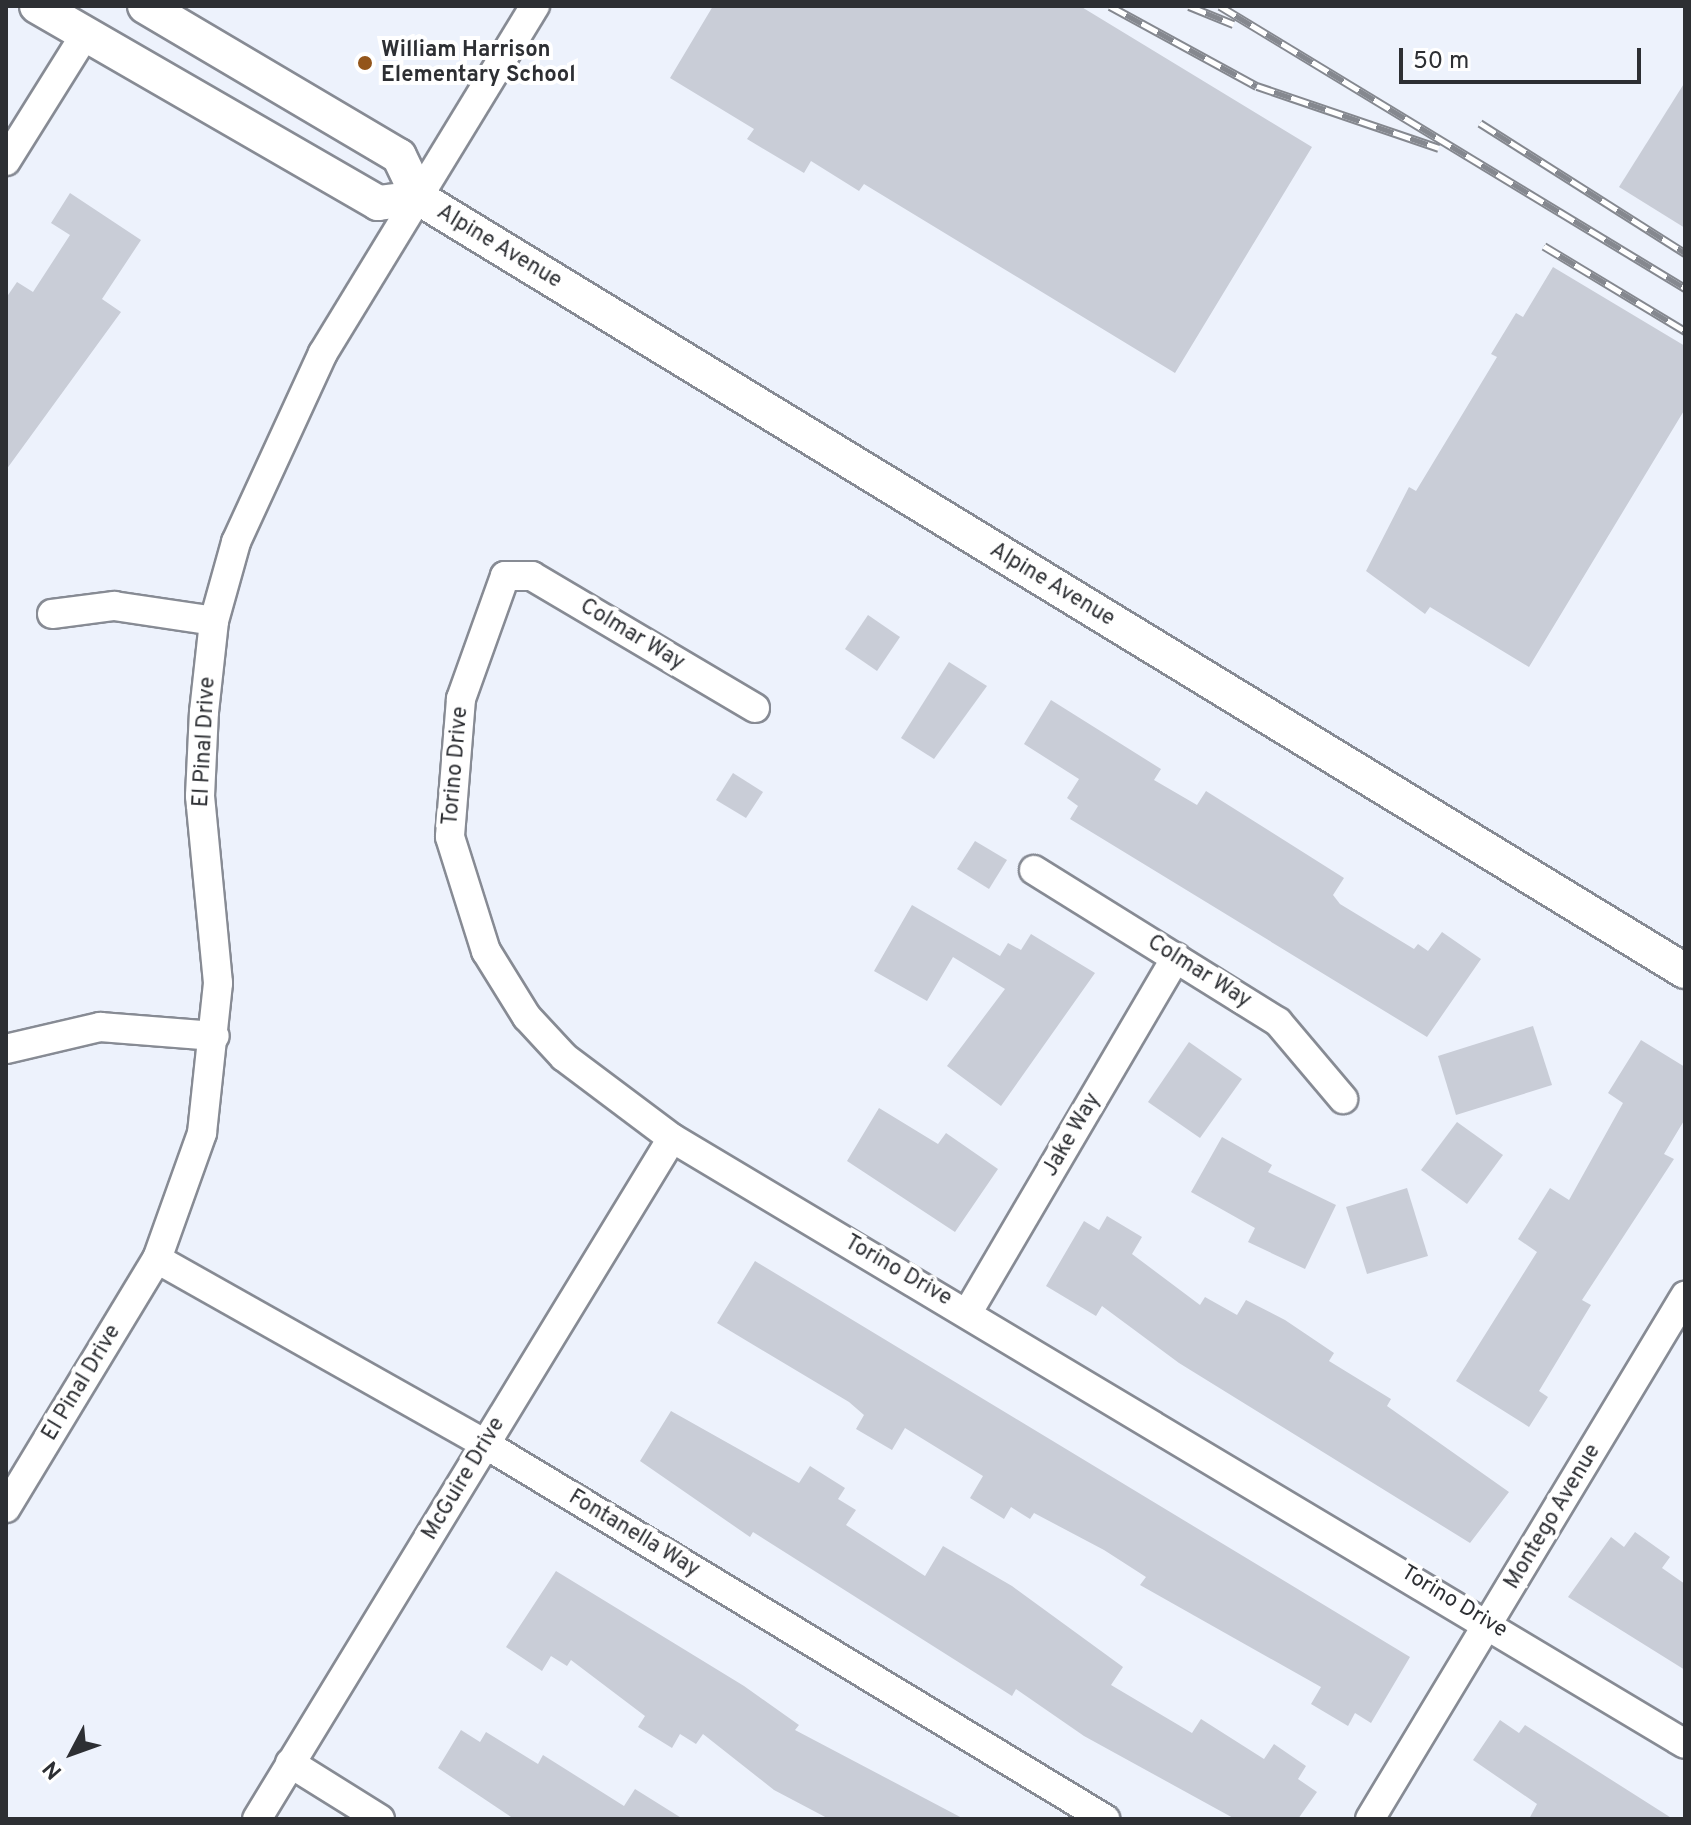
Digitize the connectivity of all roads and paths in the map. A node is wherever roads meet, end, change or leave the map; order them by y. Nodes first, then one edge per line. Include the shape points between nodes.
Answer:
1 (37, 6) edge
2 (145, 6) edge
3 (535, 6) edge
4 (86, 33) junction
5 (6, 161) edge
6 (419, 198) junction
7 (505, 576) joint
8 (52, 614) dead end
9 (214, 621) junction
10 (755, 708) dead end
11 (1034, 870) dead end
12 (1176, 958) junction
13 (1685, 971) edge
14 (215, 1036) junction
15 (6, 1049) edge
16 (1343, 1099) dead end
17 (672, 1138) junction
18 (157, 1259) junction
19 (1685, 1296) edge
20 (968, 1312) junction
21 (485, 1444) junction
22 (6, 1508) edge
23 (1489, 1623) junction
24 (1685, 1744) edge
25 (290, 1763) junction
26 (257, 1819) edge
27 (380, 1819) edge
28 (1105, 1819) edge
29 (1370, 1819) edge

1 - 4 street, Alpine Avenue
2 - 6 street, Alpine Avenue via 399,156
3 - 6 street, El Pinal Drive
4 - 5 street
4 - 6 street, Alpine Avenue via 378,203
6 - 9 street, El Pinal Drive via 276,442
6 - 13 street, Alpine Avenue
7 - 10 street, Colmar Way via 532,576
7 - 17 street, Torino Drive via 461,699 451,766 450,837 461,891 486,951 527,1017 564,1057
8 - 9 street via 114,606
9 - 14 street, El Pinal Drive via 200,796 218,983
11 - 12 street, Colmar Way
12 - 16 street, Colmar Way via 1278,1022
12 - 20 street, Jake Way
14 - 15 street via 100,1027
14 - 18 street, El Pinal Drive via 202,1133
17 - 20 street, Torino Drive
17 - 21 street, McGuire Drive
18 - 21 street, Fontanella Way
18 - 22 street, El Pinal Drive
19 - 23 street, Montego Avenue
20 - 23 street, Torino Drive
21 - 25 street, McGuire Drive
21 - 28 street, Fontanella Way
23 - 24 street, Torino Drive
23 - 29 street, Montego Avenue
25 - 26 street, McGuire Drive
25 - 27 street

